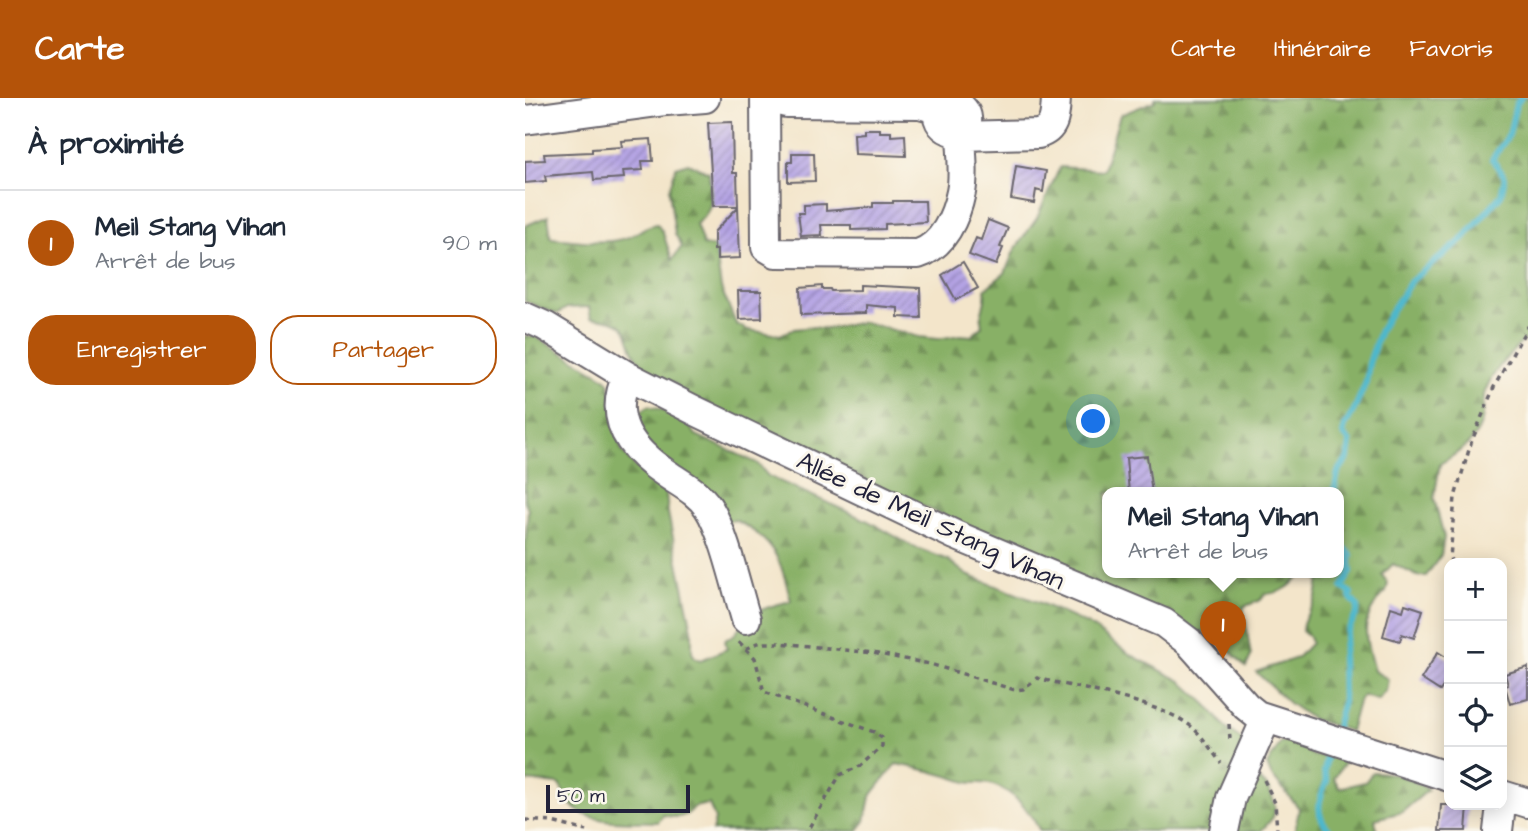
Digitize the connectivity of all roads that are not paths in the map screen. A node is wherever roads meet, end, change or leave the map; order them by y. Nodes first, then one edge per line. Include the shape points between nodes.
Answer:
1 (705, 98) edge
2 (766, 98) edge
3 (1056, 98) edge
4 (525, 120) edge
5 (961, 133) junction
6 (525, 317) edge
7 (627, 376) junction
8 (746, 619) road end
9 (1266, 719) junction
10 (1444, 775) edge
11 (1507, 797) edge
12 (1528, 803) edge
13 (1500, 810) edge
14 (1224, 831) edge
15 (1498, 831) edge

1 - 4 street
2 - 5 street via 786,103 928,105 937,109 942,125
2 - 5 street via 766,240 776,253 918,254 939,243 962,192
3 - 5 street via 1054,119 1045,132
6 - 7 street, Allée de Meil Stang Vihan
7 - 8 street via 619,402 623,427 645,457 697,494 710,510
7 - 9 street, Allée de Meil Stang Vihan via 955,535 1164,623 1194,648 1246,706
9 - 10 street, Allée de Meil Stang Vihan
9 - 14 street via 1231,798
11 - 12 street
13 - 15 street

